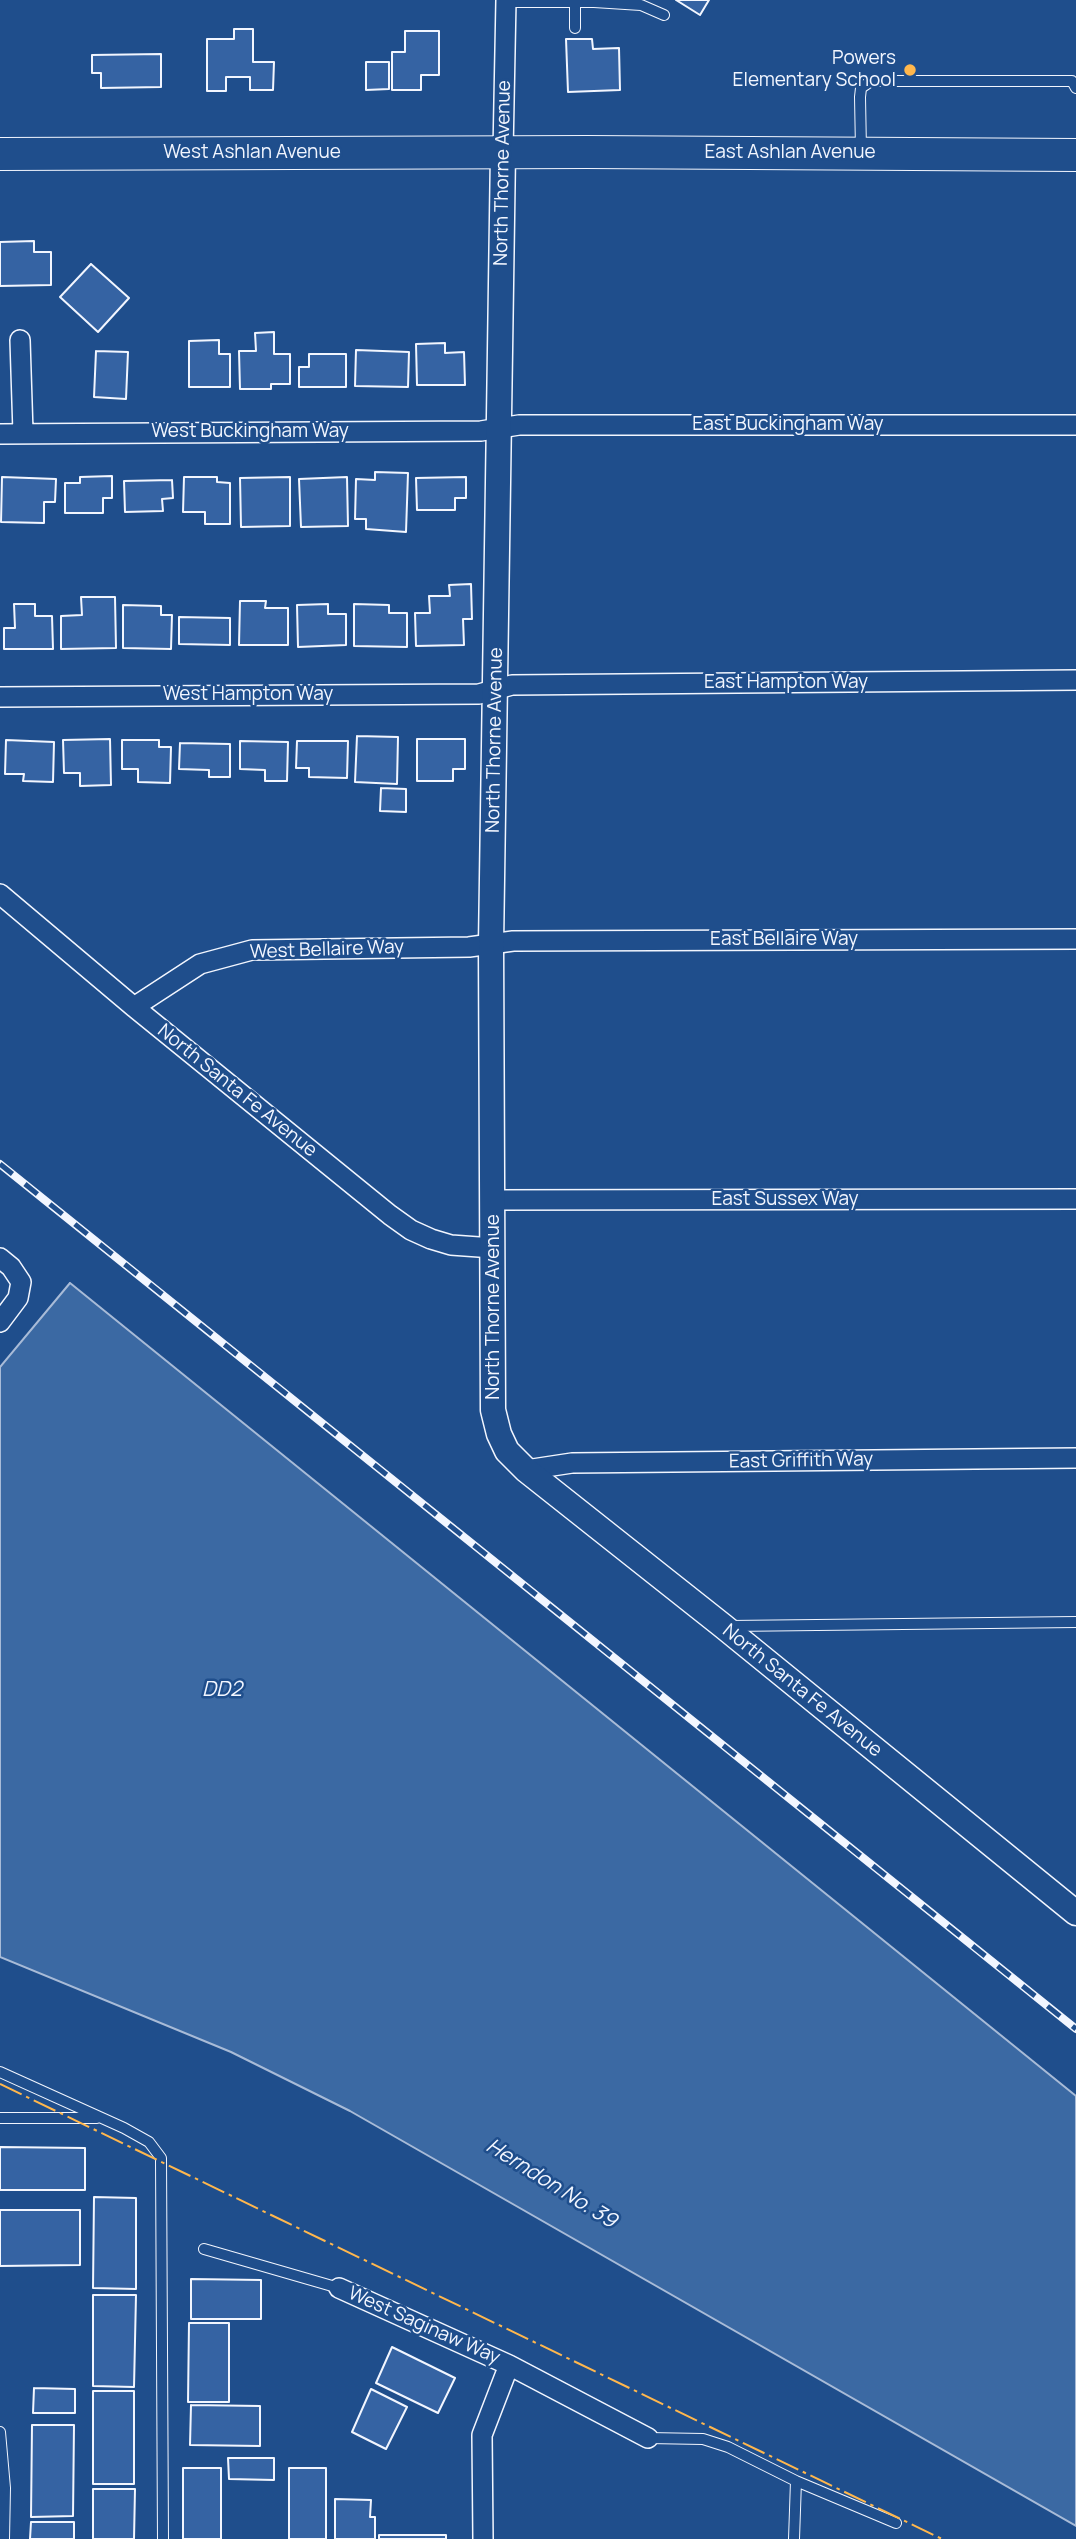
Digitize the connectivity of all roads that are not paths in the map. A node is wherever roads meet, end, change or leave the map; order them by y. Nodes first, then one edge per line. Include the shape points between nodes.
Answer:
1 (506, 1) edge
2 (575, 1) edge
3 (664, 15) dead end
4 (575, 28) dead end
5 (1076, 88) edge
6 (503, 152) junction
7 (0, 154) edge
8 (861, 154) junction
9 (1076, 155) edge
10 (20, 340) dead end
11 (1076, 425) edge
12 (499, 428) junction
13 (0, 433) edge
14 (23, 433) junction
15 (1076, 680) edge
16 (496, 689) junction
17 (0, 697) edge
18 (0, 894) edge
19 (1076, 939) edge
20 (491, 944) junction
21 (134, 1007) junction
22 (1076, 1199) edge
23 (494, 1200) junction
24 (494, 1248) junction
25 (0, 1258) edge
26 (0, 1322) edge
27 (1076, 1458) edge
28 (526, 1470) junction
29 (1076, 1622) edge
30 (723, 1626) junction
31 (1076, 1913) edge
32 (0, 2072) edge
33 (0, 2118) edge
34 (102, 2118) junction
35 (204, 2249) dead end
36 (339, 2288) joint
37 (509, 2365) junction
38 (0, 2432) edge
39 (648, 2438) joint
40 (796, 2481) junction
41 (896, 2523) dead end
42 (4, 2539) edge
43 (163, 2539) edge
44 (483, 2539) edge
45 (794, 2539) edge

1 - 2 lane
1 - 6 street, North Thorne Avenue
2 - 3 lane via 641,5
2 - 4 lane
5 - 8 lane via 1072,81 871,81 861,88
6 - 7 main road, West Ashlan Avenue
6 - 8 main road, East Ashlan Avenue
6 - 12 street, North Thorne Avenue
8 - 9 main road, East Ashlan Avenue
10 - 14 street
11 - 12 street, East Buckingham Way
12 - 14 street, West Buckingham Way
12 - 16 street, North Thorne Avenue
13 - 14 street, West Buckingham Way
15 - 16 street, East Hampton Way via 512,685
16 - 17 street, West Hampton Way via 479,694
16 - 20 street, North Thorne Avenue
18 - 21 street, North Santa Fe Avenue
19 - 20 street, East Bellaire Way
20 - 21 street, West Bellaire Way via 252,950 200,964
20 - 23 street, North Thorne Avenue
21 - 24 street, North Santa Fe Avenue via 390,1216 411,1230 451,1245
22 - 23 street, East Sussex Way
23 - 24 street, North Thorne Avenue
24 - 28 street, North Thorne Avenue via 494,1410 508,1451
25 - 26 street via 21,1282 18,1298
27 - 28 street, East Griffith Way via 572,1463
28 - 30 street, North Santa Fe Avenue
29 - 30 lane
30 - 31 street, North Santa Fe Avenue
32 - 34 lane
33 - 34 lane
34 - 43 lane via 149,2142 161,2158
35 - 36 lane
36 - 37 street, West Saginaw Way
37 - 39 street, West Saginaw Way
37 - 44 street via 482,2435
38 - 42 lane
39 - 40 lane via 703,2439
40 - 41 lane
40 - 45 lane

